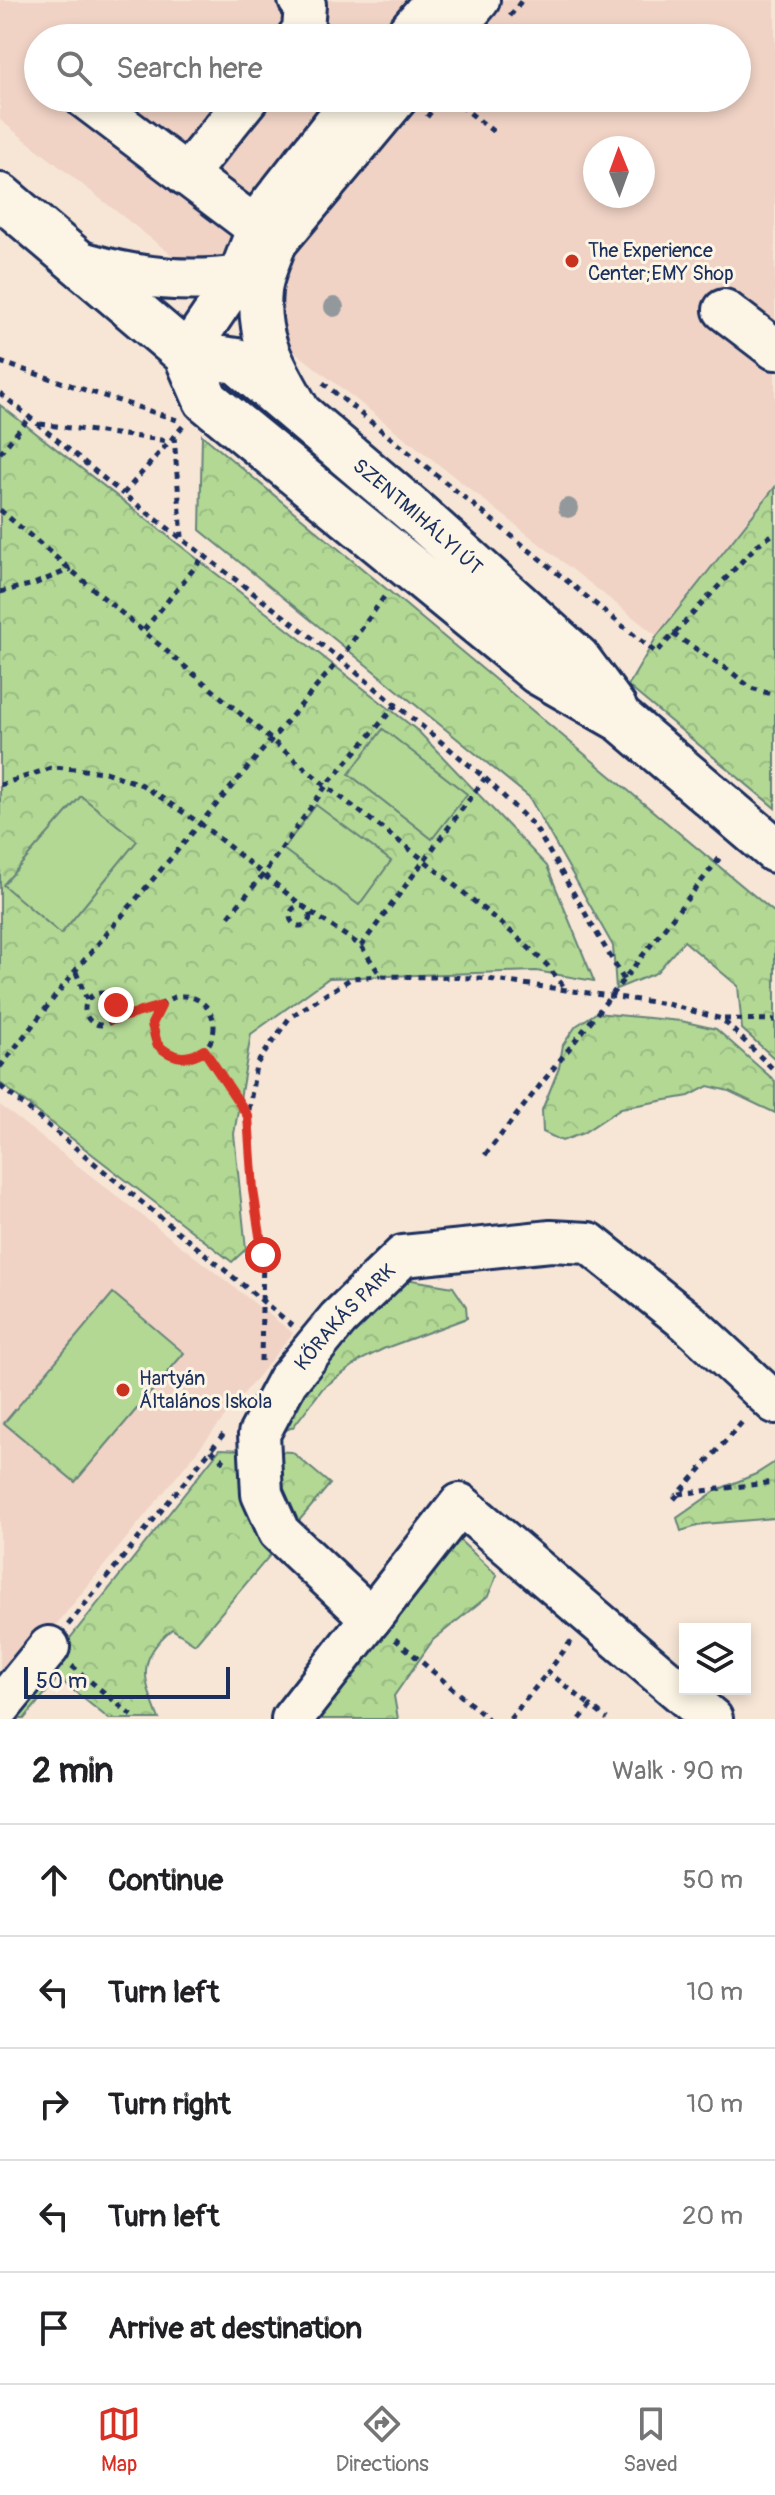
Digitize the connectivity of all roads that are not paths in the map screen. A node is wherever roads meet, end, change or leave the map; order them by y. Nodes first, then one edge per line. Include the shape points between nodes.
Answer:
1 (299, 0) edge
2 (435, 0) edge
3 (479, 0) edge
4 (303, 24) edge
5 (415, 24) edge
6 (459, 24) edge
7 (103, 112) edge
8 (237, 112) edge
9 (343, 112) edge
10 (408, 112) edge
11 (186, 175) junction
12 (0, 196) edge
13 (266, 236) junction
14 (75, 260) junction
15 (239, 276) junction
16 (724, 310) dead end
17 (775, 349) edge
18 (186, 354) junction
19 (304, 418) junction
20 (622, 720) junction
21 (775, 850) edge
22 (770, 1399) edge
23 (371, 1618) junction
24 (49, 1647) road end
25 (0, 1707) edge
26 (292, 1719) edge
27 (712, 1719) edge

1 - 4 street via 305,5
2 - 5 street
3 - 6 street
7 - 11 street
8 - 11 street
9 - 13 street via 263,214
10 - 13 street
11 - 13 street
12 - 14 main road, SZENTMIHÁLYI ÚT
13 - 15 street
13 - 19 street via 261,289 267,353
14 - 15 street via 152,279
14 - 18 main road, SZENTMIHÁLYI ÚT
15 - 18 street
16 - 17 street
18 - 19 main road, SZENTMIHÁLYI ÚT via 237,361
18 - 20 main road, SZENTMIHÁLYI ÚT via 206,400 538,672
19 - 20 main road, SZENTMIHÁLYI ÚT via 577,658
20 - 21 main road, SZENTMIHÁLYI ÚT
22 - 23 street, KŐRAKÁS PARK via 689,1323 589,1243 551,1241 403,1256 338,1319 287,1381 259,1434 262,1494 279,1532
23 - 26 street
23 - 27 street via 460,1504
24 - 25 street

